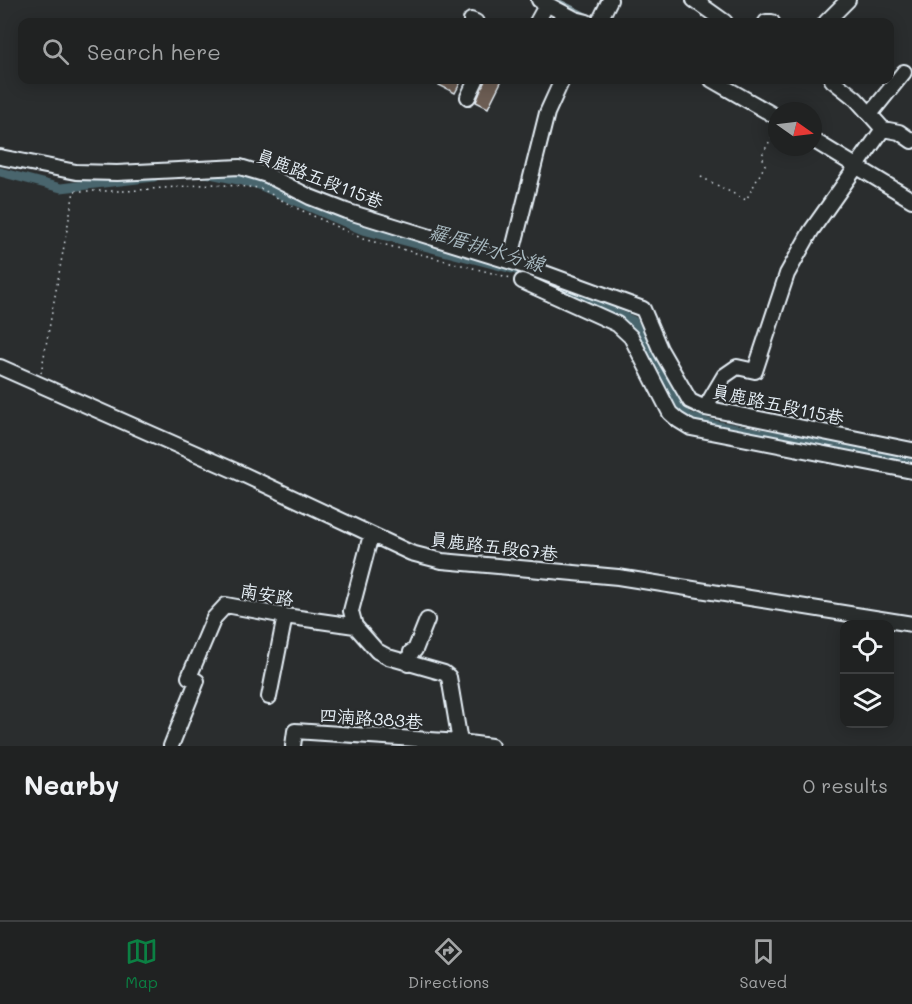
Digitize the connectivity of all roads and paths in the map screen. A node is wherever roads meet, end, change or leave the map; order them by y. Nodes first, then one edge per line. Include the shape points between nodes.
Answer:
1 (610, 0) edge
2 (694, 0) edge
3 (844, 1) edge
4 (543, 2) edge
5 (538, 18) edge
6 (573, 18) edge
7 (601, 18) edge
8 (719, 18) edge
9 (829, 18) edge
10 (904, 72) dead end
11 (474, 84) edge
12 (560, 84) edge
13 (719, 84) edge
14 (837, 84) edge
15 (468, 97) dead end
16 (768, 112) edge
17 (870, 113) junction
18 (883, 129) junction
19 (912, 141) edge
20 (768, 144) edge
21 (822, 145) edge
22 (0, 157) edge
23 (856, 165) junction
24 (701, 177) dead end
25 (912, 200) edge
26 (510, 261) junction
27 (522, 281) joint
28 (0, 366) edge
29 (39, 383) junction
30 (705, 408) junction
31 (892, 446) junction
32 (912, 450) edge
33 (889, 467) junction
34 (912, 471) edge
35 (371, 535) junction
36 (285, 616) junction
37 (427, 620) dead end
38 (912, 624) edge
39 (355, 626) junction
40 (408, 664) junction
41 (269, 697) dead end
42 (460, 742) junction
43 (171, 746) edge
44 (292, 746) edge
45 (491, 746) edge

1 - 7 street
2 - 8 street
3 - 9 street
4 - 5 street
4 - 6 street
10 - 17 street
11 - 15 street
12 - 26 street via 547,113
13 - 16 street
14 - 17 street
17 - 18 street
18 - 19 street via 899,132
18 - 23 street
20 - 24 path via 762,155 765,165 746,200
21 - 23 street
22 - 26 street, 員鹿路五段115巷 via 76,172 240,167 346,211
23 - 25 street
23 - 30 street via 787,273 755,371 736,367 724,376
26 - 30 street, 員鹿路五段115巷 via 643,309 690,401
27 - 29 path via 363,239 260,189 212,184 74,191
27 - 33 street via 617,324 631,337 670,413 691,428
28 - 29 street, 員鹿路五段67巷
29 - 35 street, 員鹿路五段67巷
30 - 31 street, 員鹿路五段115巷
31 - 32 street, 員鹿路五段115巷
31 - 33 street
33 - 34 street
35 - 38 street, 員鹿路五段67巷 via 411,554 442,561 618,577
35 - 39 street via 351,611
36 - 39 street, 南安路
36 - 41 street
36 - 43 street, 南安路 via 226,605 214,618 189,677 197,681
37 - 40 street
39 - 40 street via 377,651
40 - 42 street via 444,672 449,677
42 - 44 street, 四湳路383巷 via 295,731
42 - 45 street

